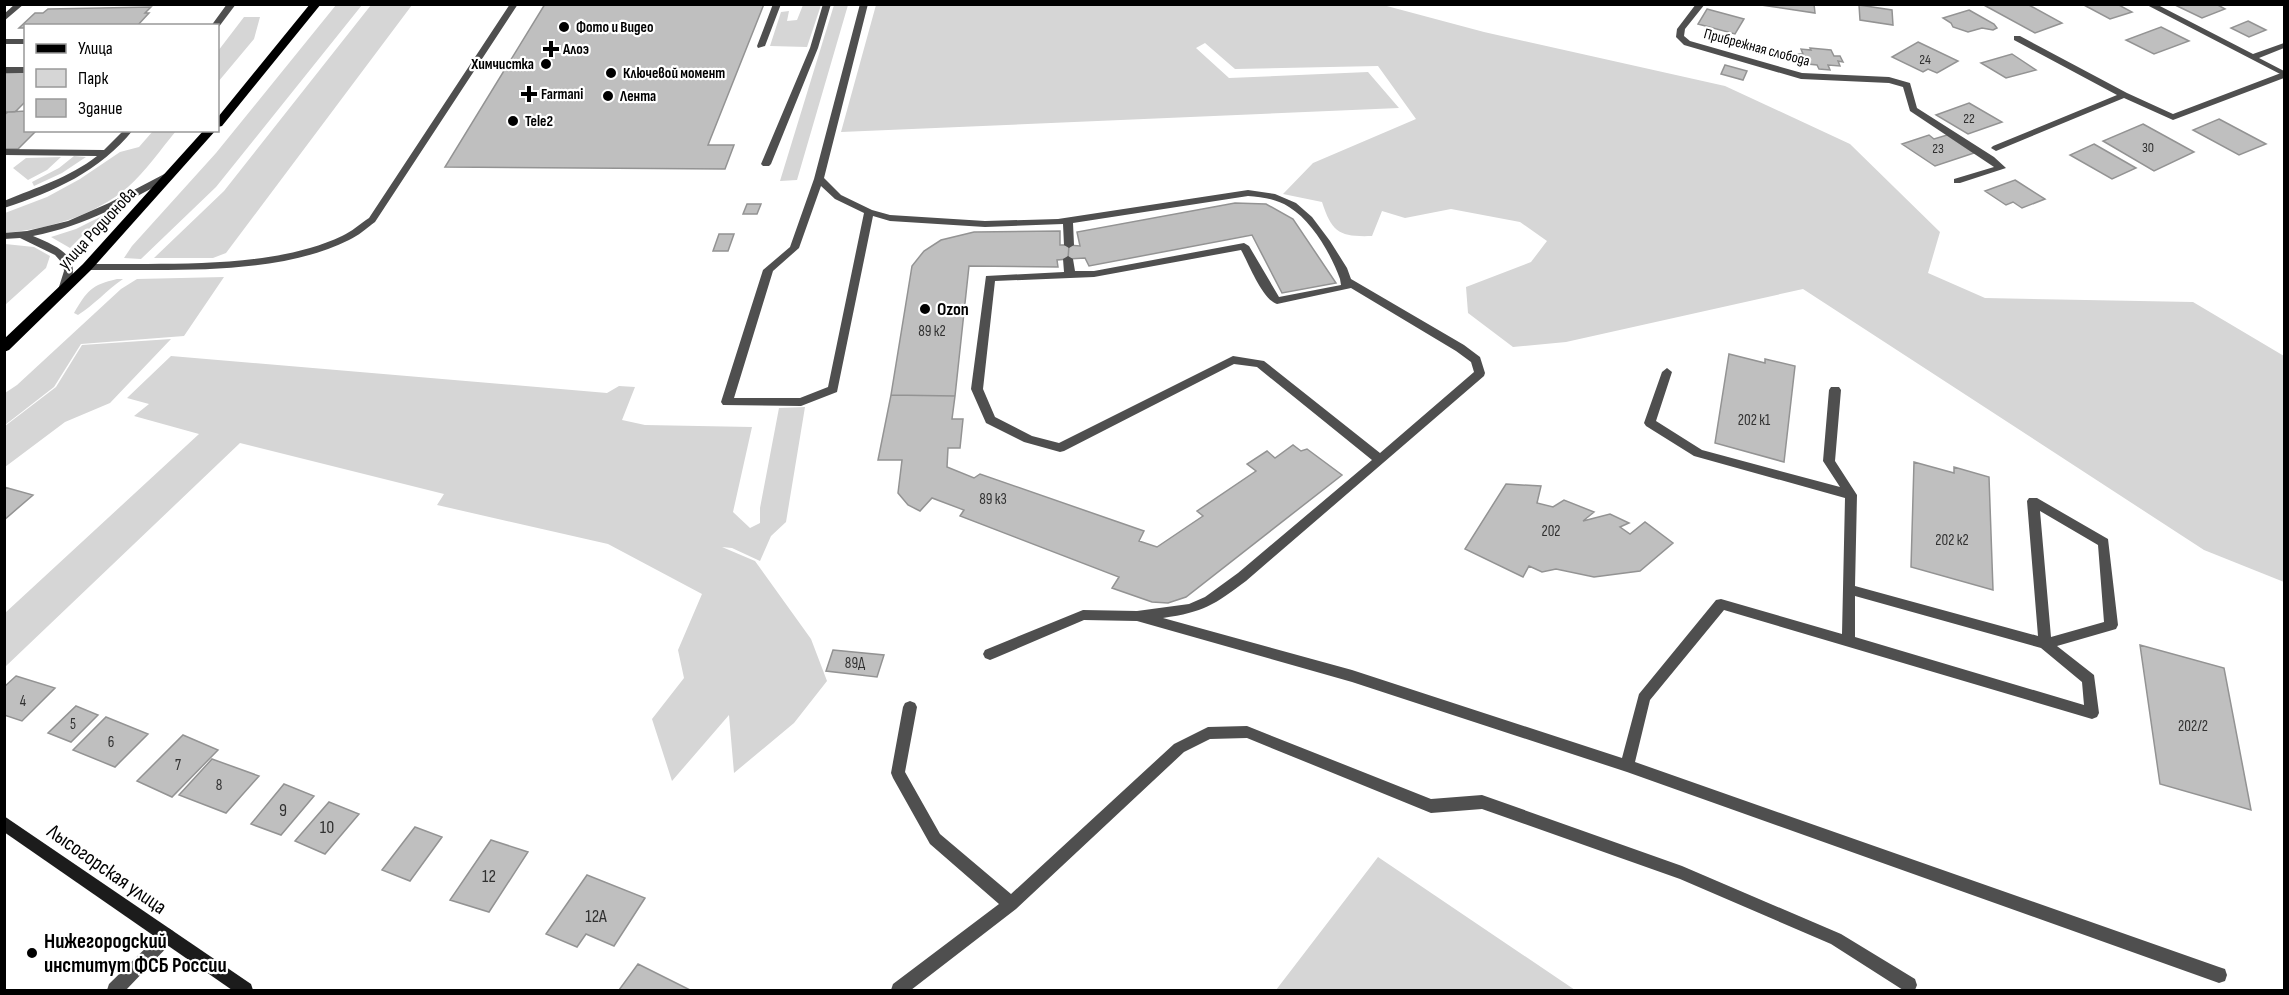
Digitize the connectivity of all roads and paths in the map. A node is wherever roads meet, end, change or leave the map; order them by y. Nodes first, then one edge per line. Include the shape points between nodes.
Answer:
1 (20, 4) edge
2 (232, 4) edge
3 (316, 4) edge
4 (514, 4) edge
5 (777, 4) edge
6 (827, 4) edge
7 (864, 4) edge
8 (1701, 4) edge
9 (2149, 4) edge
10 (4, 19) edge
11 (217, 24) edge
12 (2017, 39) dead end
13 (24, 41) edge
14 (4, 42) edge
15 (2284, 45) edge
16 (761, 46) dead end
17 (2254, 57) junction
18 (4, 70) edge
19 (24, 70) edge
20 (2284, 75) edge
21 (2124, 95) junction
22 (219, 123) edge
23 (127, 132) edge
24 (210, 132) edge
25 (1996, 148) dead end
26 (4, 152) edge
27 (107, 153) junction
28 (766, 164) dead end
29 (176, 171) junction
30 (819, 179) junction
31 (1957, 182) dead end
32 (4, 205) edge
33 (869, 212) junction
34 (1068, 220) junction
35 (4, 236) edge
36 (23, 236) junction
37 (1069, 245) dead end
38 (1068, 259) dead end
39 (87, 267) junction
40 (1070, 276) junction
41 (1348, 282) junction
42 (63, 290) junction
43 (4, 346) edge
44 (1667, 372) dead end
45 (1834, 390) dead end
46 (1380, 460) junction
47 (1851, 495) junction
48 (1849, 589) junction
49 (1137, 616) junction
50 (1848, 641) junction
51 (2045, 644) junction
52 (990, 654) dead end
53 (910, 708) dead end
54 (1627, 766) junction
55 (4, 823) edge
56 (1011, 904) junction
57 (168, 936) junction
58 (2219, 975) dead end
59 (1909, 985) dead end
60 (115, 990) edge
61 (245, 990) edge
62 (900, 990) edge

1 - 10 street
2 - 11 street
3 - 22 main road
4 - 39 street via 362,231 311,253 238,263
5 - 16 street
6 - 28 street via 814,48
7 - 30 street
8 - 31 street, Прибрежная слобода via 1681,29 1680,37 1687,43 1801,76 1907,85 1913,109 2001,168
9 - 17 street
12 - 21 street
13 - 14 street
15 - 17 street
17 - 20 street
18 - 19 street
20 - 21 street via 2173,117
21 - 25 street
23 - 27 street
24 - 29 main road, улица Родионова
26 - 27 street
27 - 32 street via 51,188
29 - 36 street via 95,214 56,230
29 - 39 main road, улица Родионова
30 - 33 street via 838,197
30 - 33 street via 794,248 768,270 727,402 801,402 833,389
33 - 34 street via 908,220 985,224
34 - 37 street
34 - 41 street via 1262,194 1295,206 1309,220
35 - 36 street
36 - 42 street via 65,258 69,269
38 - 40 street
39 - 42 main road, улица Родионова
40 - 41 street via 1244,246 1277,301 1341,289
40 - 46 street via 990,278 976,389 990,420 1028,439 1060,448 1233,360 1260,364
41 - 46 street via 1460,348 1476,360 1480,373
42 - 43 main road, улица Родионова
44 - 47 street via 1650,423 1698,453
45 - 47 street via 1829,461
46 - 49 street via 1210,601 1190,609
47 - 48 street
48 - 50 street
48 - 51 street
49 - 52 street via 1083,615
49 - 54 street via 1352,675
50 - 51 street via 2092,713 2089,679
50 - 54 street via 1721,604 1644,698
51 - 51 street via 2044,633 2033,501 2104,542 2112,625
53 - 56 street via 898,773 934,839
54 - 58 street
55 - 57 street, Лысогорская улица
56 - 59 street via 1179,748 1208,733 1247,732 1431,806 1482,802 1682,873 1836,939
56 - 62 street
57 - 60 street
57 - 61 street, Лысогорская улица

